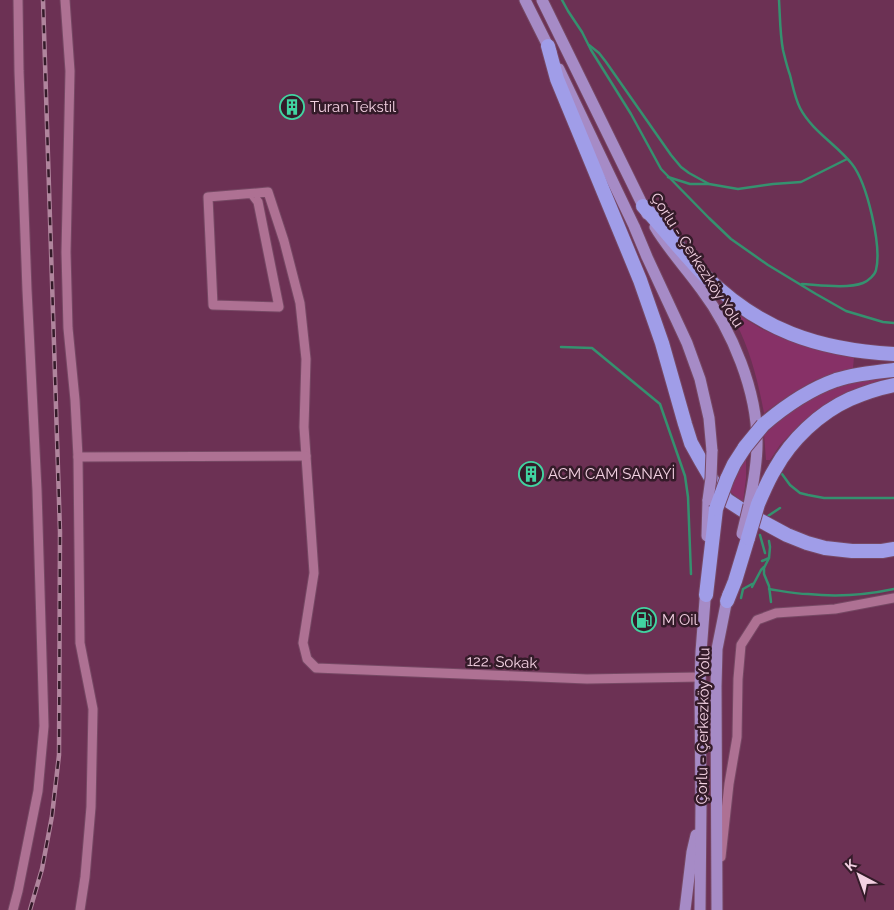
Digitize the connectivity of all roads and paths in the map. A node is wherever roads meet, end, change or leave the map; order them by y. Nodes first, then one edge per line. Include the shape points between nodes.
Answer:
1 (18, 0) edge
2 (66, 0) edge
3 (525, 0) edge
4 (542, 0) edge
5 (548, 46) junction
6 (252, 194) junction
7 (643, 206) junction
8 (894, 354) edge
9 (894, 370) edge
10 (894, 386) edge
11 (306, 456) junction
12 (78, 458) junction
13 (712, 504) junction
14 (754, 505) junction
15 (894, 549) edge
16 (706, 595) joint
17 (894, 598) edge
18 (727, 601) joint
19 (700, 677) junction
20 (701, 806) junction
21 (718, 892) junction
22 (13, 910) edge
23 (80, 910) edge
24 (685, 910) edge
25 (700, 910) edge
26 (717, 910) edge

1 - 22 street via 44,726 38,791
2 - 12 street via 70,71 66,252
3 - 5 main road, Çorlu - Çerkezköy Yolu
4 - 7 main road, Çorlu - Çerkezköy Yolu
5 - 13 main road, Çorlu - Çerkezköy Yolu, bridge via 634,226 700,379 709,418
5 - 15 highway via 557,79 640,280 692,443 715,485 727,500 750,515 808,543 852,551
6 - 6 street via 208,197 213,305 279,307 258,202
6 - 11 street via 268,192 300,303 306,359
7 - 8 highway via 706,276 758,319 824,345
7 - 14 main road, Çorlu - Çerkezköy Yolu via 668,246 716,310 741,363 754,411 757,444
9 - 13 highway, bridge via 868,372 837,380 786,406 763,425 745,447
10 - 14 highway via 850,399 804,431 786,452
11 - 12 street
11 - 19 street, 122. Sokak via 314,573 303,644 307,659 316,668 587,680
12 - 23 street via 80,642 93,709 91,807
13 - 16 highway
14 - 18 highway, bridge
16 - 19 main road, Çorlu - Çerkezköy Yolu
17 - 21 street via 835,610 776,613 756,620 741,645 737,737
18 - 21 main road, Çorlu - Çerkezköy Yolu via 717,649
19 - 20 main road, Çorlu - Çerkezköy Yolu
20 - 24 main road
20 - 25 main road, Çorlu - Çerkezköy Yolu
21 - 26 main road, Çorlu - Çerkezköy Yolu

